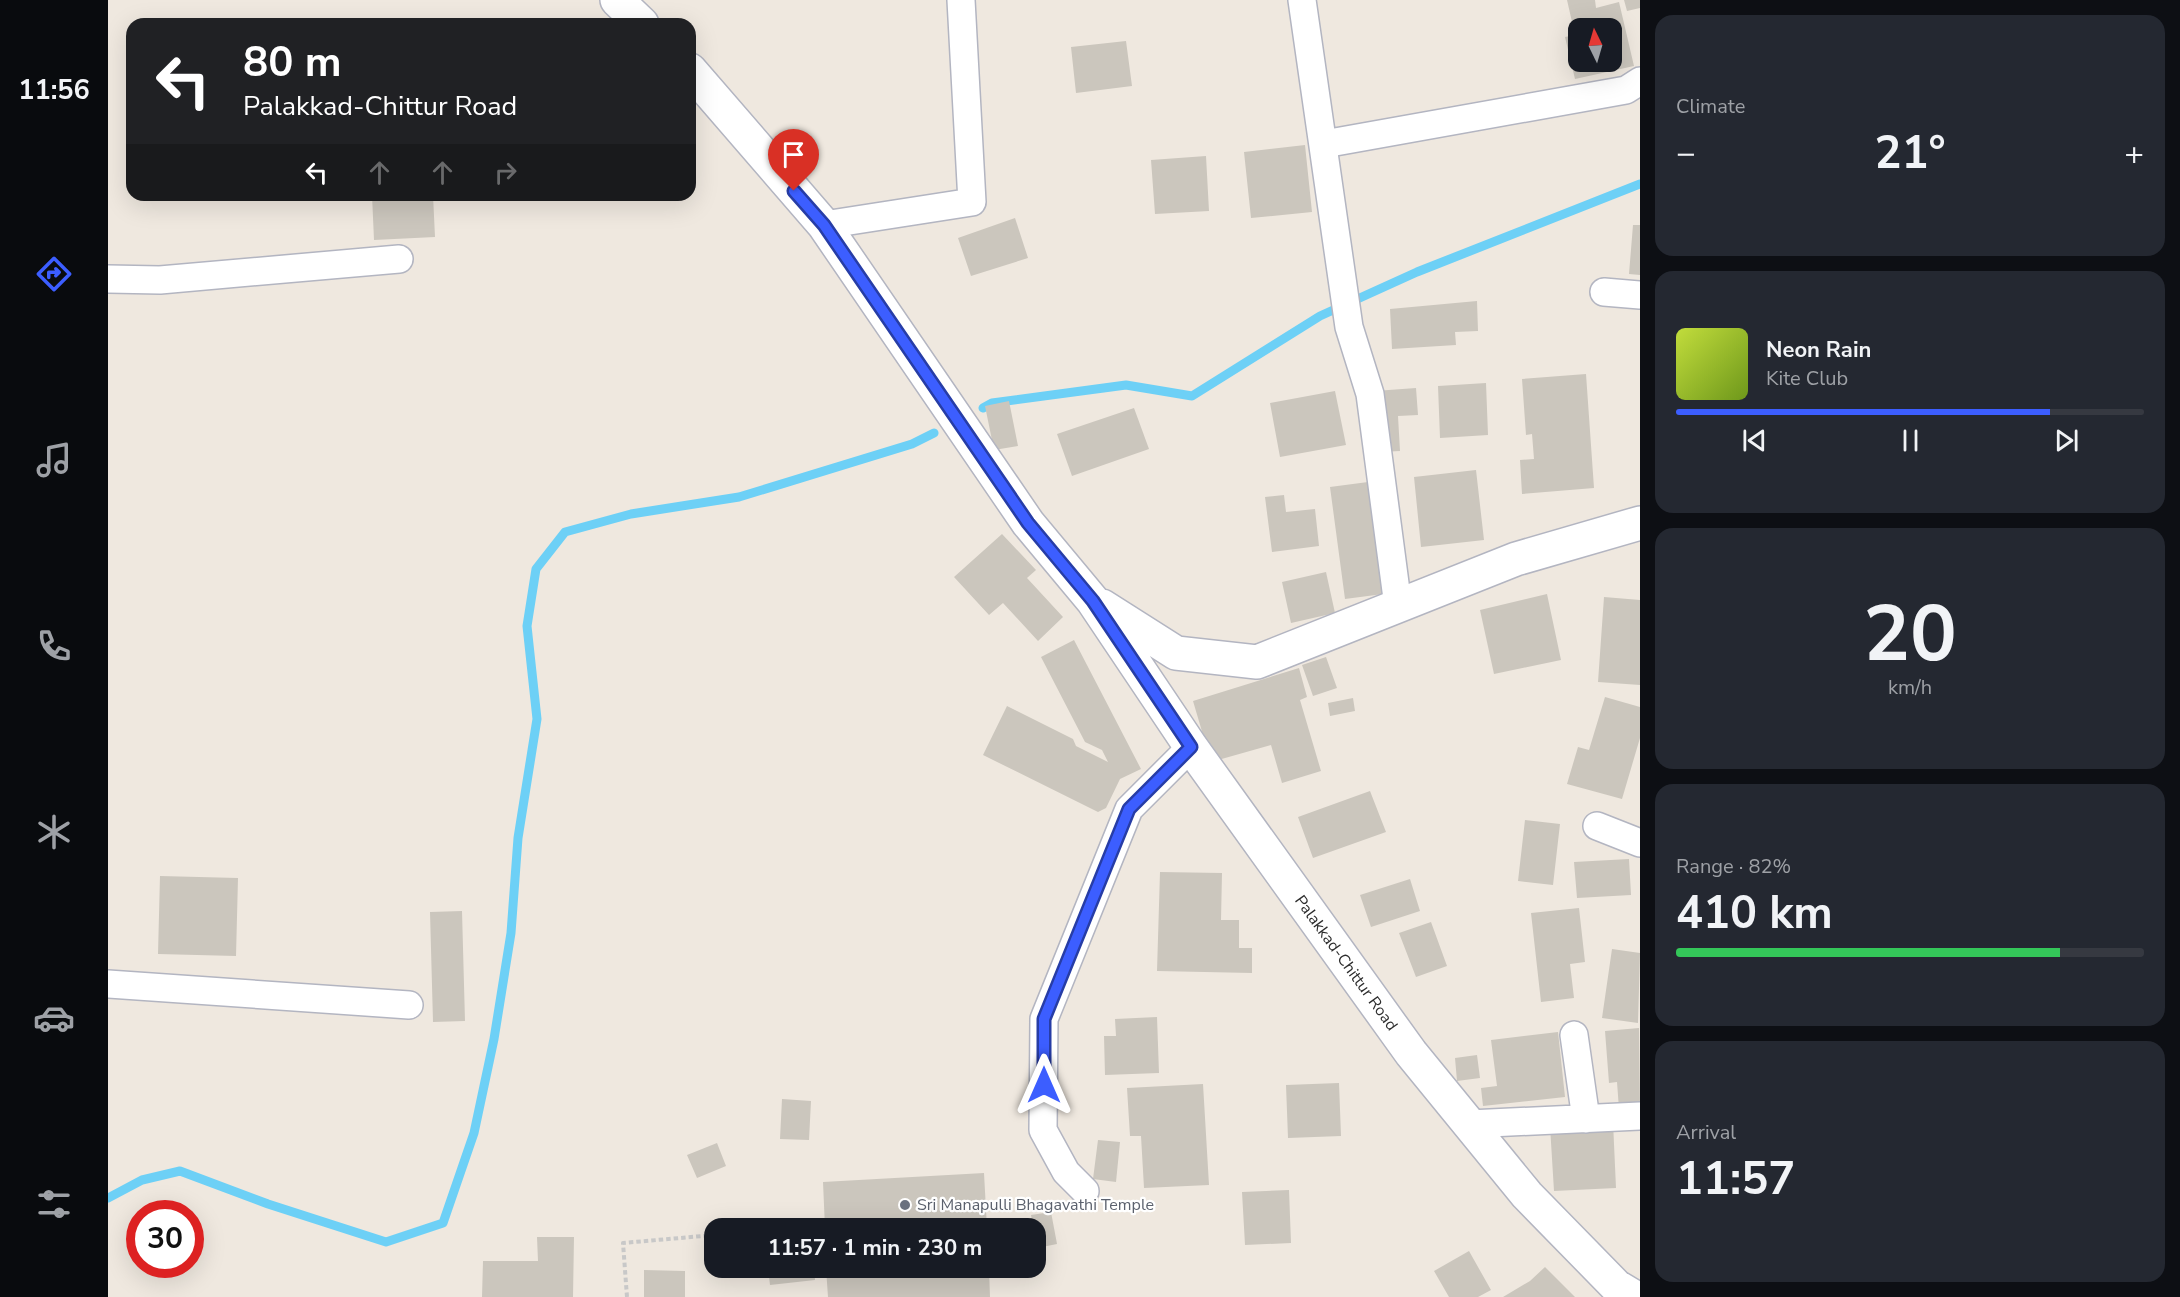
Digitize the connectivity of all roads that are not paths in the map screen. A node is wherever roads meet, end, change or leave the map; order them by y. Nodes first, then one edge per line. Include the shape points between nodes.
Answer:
1 (617, 0) edge
2 (961, 0) edge
3 (1302, 0) edge
4 (636, 18) edge
5 (696, 77) edge
6 (1640, 81) edge
7 (1324, 144) junction
8 (824, 225) junction
9 (399, 259) dead end
10 (108, 279) edge
11 (1604, 292) dead end
12 (1640, 295) edge
13 (1640, 523) edge
14 (1093, 601) junction
15 (1398, 606) junction
16 (1191, 747) junction
17 (1597, 826) dead end
18 (1640, 843) edge
19 (108, 984) edge
20 (409, 1005) dead end
21 (1574, 1035) dead end
22 (1640, 1116) edge
23 (1586, 1119) junction
24 (1469, 1124) junction
25 (1085, 1191) dead end
26 (1634, 1297) edge

1 - 4 main road
2 - 8 street via 972,202
3 - 7 street
5 - 8 main road, Palakkad-Chittur Road
6 - 7 street via 1626,90
7 - 15 street via 1349,327 1370,394
8 - 14 main road, Palakkad-Chittur Road via 1028,523
9 - 10 street via 160,280
11 - 12 street
13 - 15 main road, Palakkad-Chittur Road via 1516,559
14 - 15 main road, Palakkad-Chittur Road via 1176,653 1257,662
14 - 16 main road, Palakkad-Chittur Road
16 - 24 main road, Palakkad-Chittur Road via 1411,1053
16 - 25 street via 1129,809 1044,1019 1043,1130 1066,1172
17 - 18 street
19 - 20 street
21 - 23 street
22 - 23 street
23 - 24 street
24 - 26 main road, Palakkad-Chittur Road via 1527,1195 1616,1286

